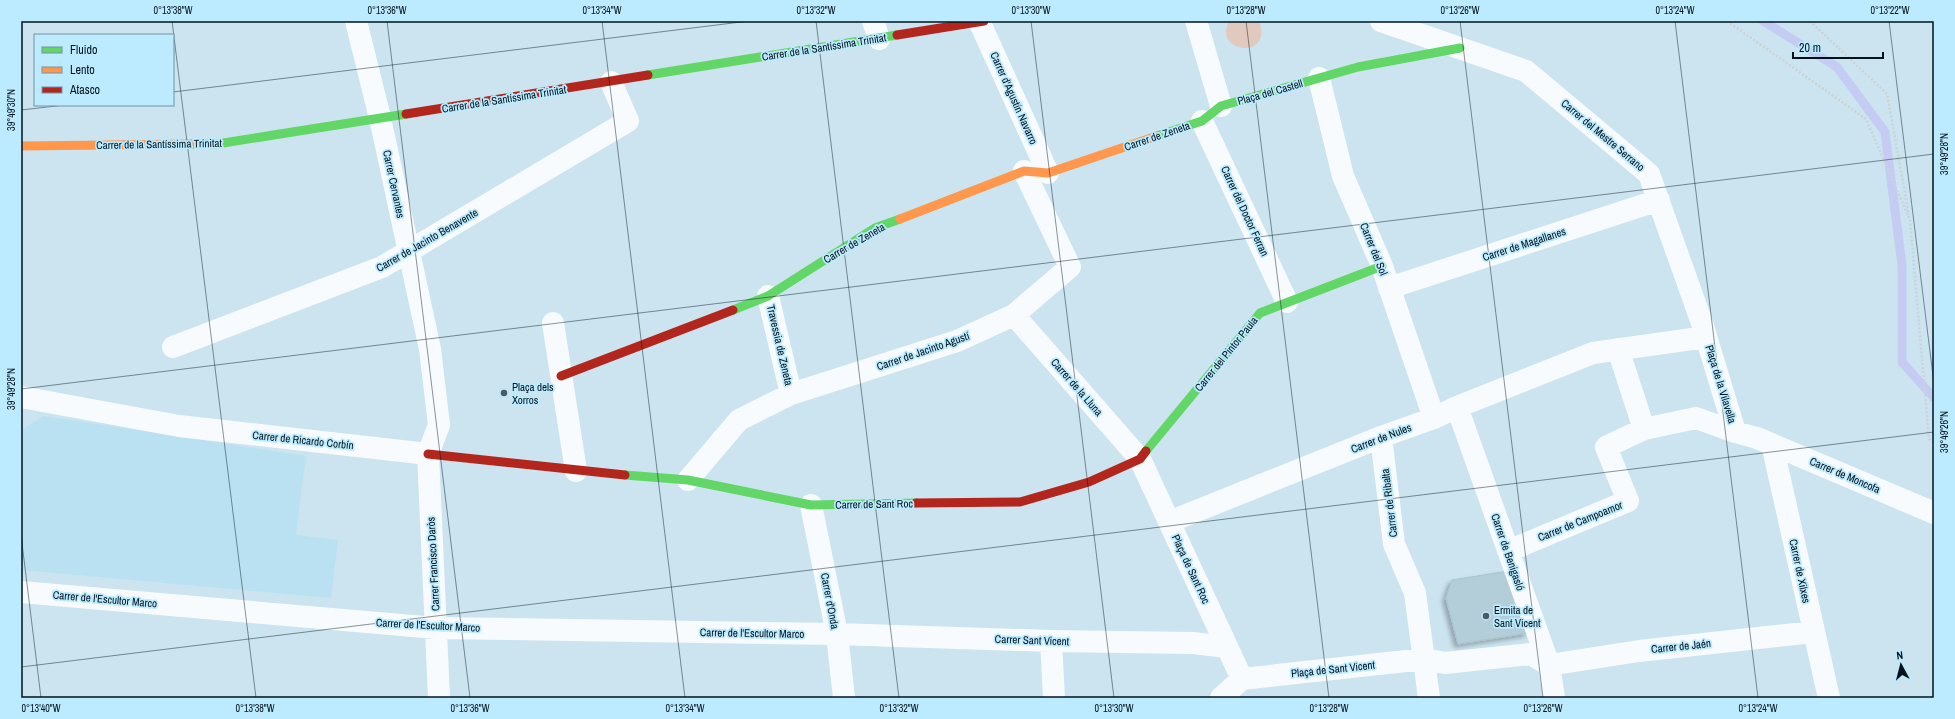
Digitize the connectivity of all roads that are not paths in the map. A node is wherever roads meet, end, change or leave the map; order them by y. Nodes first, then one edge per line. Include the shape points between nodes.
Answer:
1 (356, 21) edge
2 (1196, 21) edge
3 (1381, 21) edge
4 (982, 22) edge
5 (876, 30) edge
6 (1460, 48) junction
7 (1319, 78) junction
8 (611, 82) junction
9 (1221, 106) junction
10 (380, 118) junction
11 (1202, 121) junction
12 (21, 146) edge
13 (1024, 171) junction
14 (1048, 173) junction
15 (1659, 200) junction
16 (409, 252) junction
17 (1382, 266) junction
18 (1389, 288) junction
19 (768, 296) junction
20 (1287, 302) junction
21 (1014, 315) junction
22 (553, 323) dead end
23 (1704, 330) junction
24 (173, 347) dead end
25 (1618, 349) junction
26 (1593, 353) joint
27 (561, 376) junction
28 (791, 394) junction
29 (21, 397) edge
30 (1457, 407) junction
31 (1434, 418) junction
32 (1644, 429) junction
33 (1735, 432) junction
34 (1381, 437) junction
35 (1764, 441) junction
36 (1621, 442) joint
37 (428, 454) junction
38 (1140, 459) junction
39 (576, 471) junction
40 (688, 480) junction
41 (811, 505) junction
42 (1934, 513) edge
43 (1169, 522) junction
44 (1508, 550) junction
45 (21, 592) edge
46 (436, 628) junction
47 (1813, 632) junction
48 (837, 634) junction
49 (1051, 641) junction
50 (1227, 647) junction
51 (1424, 659) junction
52 (1549, 665) junction
53 (1242, 679) junction
54 (439, 698) edge
55 (844, 698) edge
56 (1054, 698) edge
57 (1221, 698) edge
58 (1429, 698) edge
59 (1554, 698) edge
60 (1829, 698) edge

1 - 10 street, Carrer Cervantes
2 - 9 street
3 - 6 street, Carrer del Mestre Serrano
4 - 5 street, Carrer de la Santíssima Trinitat
4 - 14 street, Carrer d'Agustín Navarro
5 - 8 street, Carrer de la Santíssima Trinitat
6 - 7 street, Carrer del Mestre Serrano via 1358,67
6 - 15 street, Carrer del Mestre Serrano via 1526,71 1649,174
7 - 9 street, Plaça del Castell
7 - 17 street, Carrer del Sol via 1343,176
8 - 10 street, Carrer de la Santíssima Trinitat
8 - 16 street, Carrer de Jacinto Benavente via 628,120
9 - 11 street, Plaça del Castell
10 - 12 street, Carrer de la Santíssima Trinitat via 218,144
10 - 16 street, Carrer Cervantes
11 - 14 street, Carrer de Zeneta
11 - 20 street, Carrer del Doctor Ferran
13 - 14 street, Carrer de Zeneta
13 - 19 street, Carrer de Zeneta via 875,228
13 - 21 street, Carrer de Jacinto Agustí via 1070,267
15 - 18 street, Carrer de Magallanes
15 - 23 street, Carrer del Mestre Serrano
16 - 24 street, Carrer de Jacinto Benavente via 382,267
16 - 37 street, Carrer Cervantes via 430,349 439,425
17 - 18 street, Carrer del Sol
17 - 20 street, Carrer del Pintor Paula
18 - 31 street, Carrer del Sol
19 - 27 street, Carrer de Zeneta
19 - 28 street, Travessia de Zeneta
20 - 38 street, Carrer del Pintor Paula via 1260,313
21 - 28 street, Carrer de Jacinto Agustí via 957,341
21 - 38 street, Carrer de la Lluna
22 - 27 street
23 - 25 street, Plaça de la Vilavella
23 - 33 street, Plaça de la Vilavella
25 - 26 street, Plaça de la Vilavella
25 - 32 street
26 - 30 street, Carrer de Nules
27 - 39 street
28 - 40 street, Carrer de Jacinto Agustí via 739,420
29 - 37 street, Carrer de Ricardo Corbín via 78,403 179,426
30 - 31 street, Carrer de Nules
30 - 44 street, Carrer de Benigasló
31 - 34 street, Carrer de Nules
32 - 33 street, Plaça de la Vilavella via 1696,418
32 - 36 street, Plaça de la Vilavella
33 - 35 street, Plaça de la Vilavella
34 - 43 street, Carrer de Nules
34 - 51 street, Carrer de Ribalta via 1394,544 1415,592
35 - 42 street, Carrer de Moncofa
35 - 47 street, Carrer de Xilxes
36 - 44 street, Carrer de Campoamor via 1606,447 1628,501
37 - 39 street
37 - 46 street, Carrer Francisco Daròs
38 - 41 street, Carrer de Sant Roc via 1089,482 1020,502
38 - 43 street, Plaça de Sant Roc
39 - 40 street, Carrer de Sant Roc
40 - 41 street, Carrer de Sant Roc
41 - 48 street, Carrer d'Onda
43 - 50 street, Plaça de Sant Roc
44 - 52 street, Carrer de Benigasló
45 - 46 street, Carrer de l'Escultor Marco
46 - 48 street, Carrer de l'Escultor Marco
46 - 54 street, Carrer Francisco Daròs
47 - 52 street, Carrer de Jaén via 1639,651
47 - 60 street, Carrer de Xilxes
48 - 49 street, Carrer Sant Vicent
48 - 55 street, Carrer d'Onda
49 - 50 street, Carrer Sant Vicent via 1193,643
49 - 56 street
50 - 53 street, Plaça de Sant Roc
51 - 52 street, Plaça de Sant Vicent via 1445,663 1531,654
51 - 53 street, Plaça de Sant Vicent
51 - 58 street
52 - 59 street, Carrer de Benigasló
53 - 57 street

